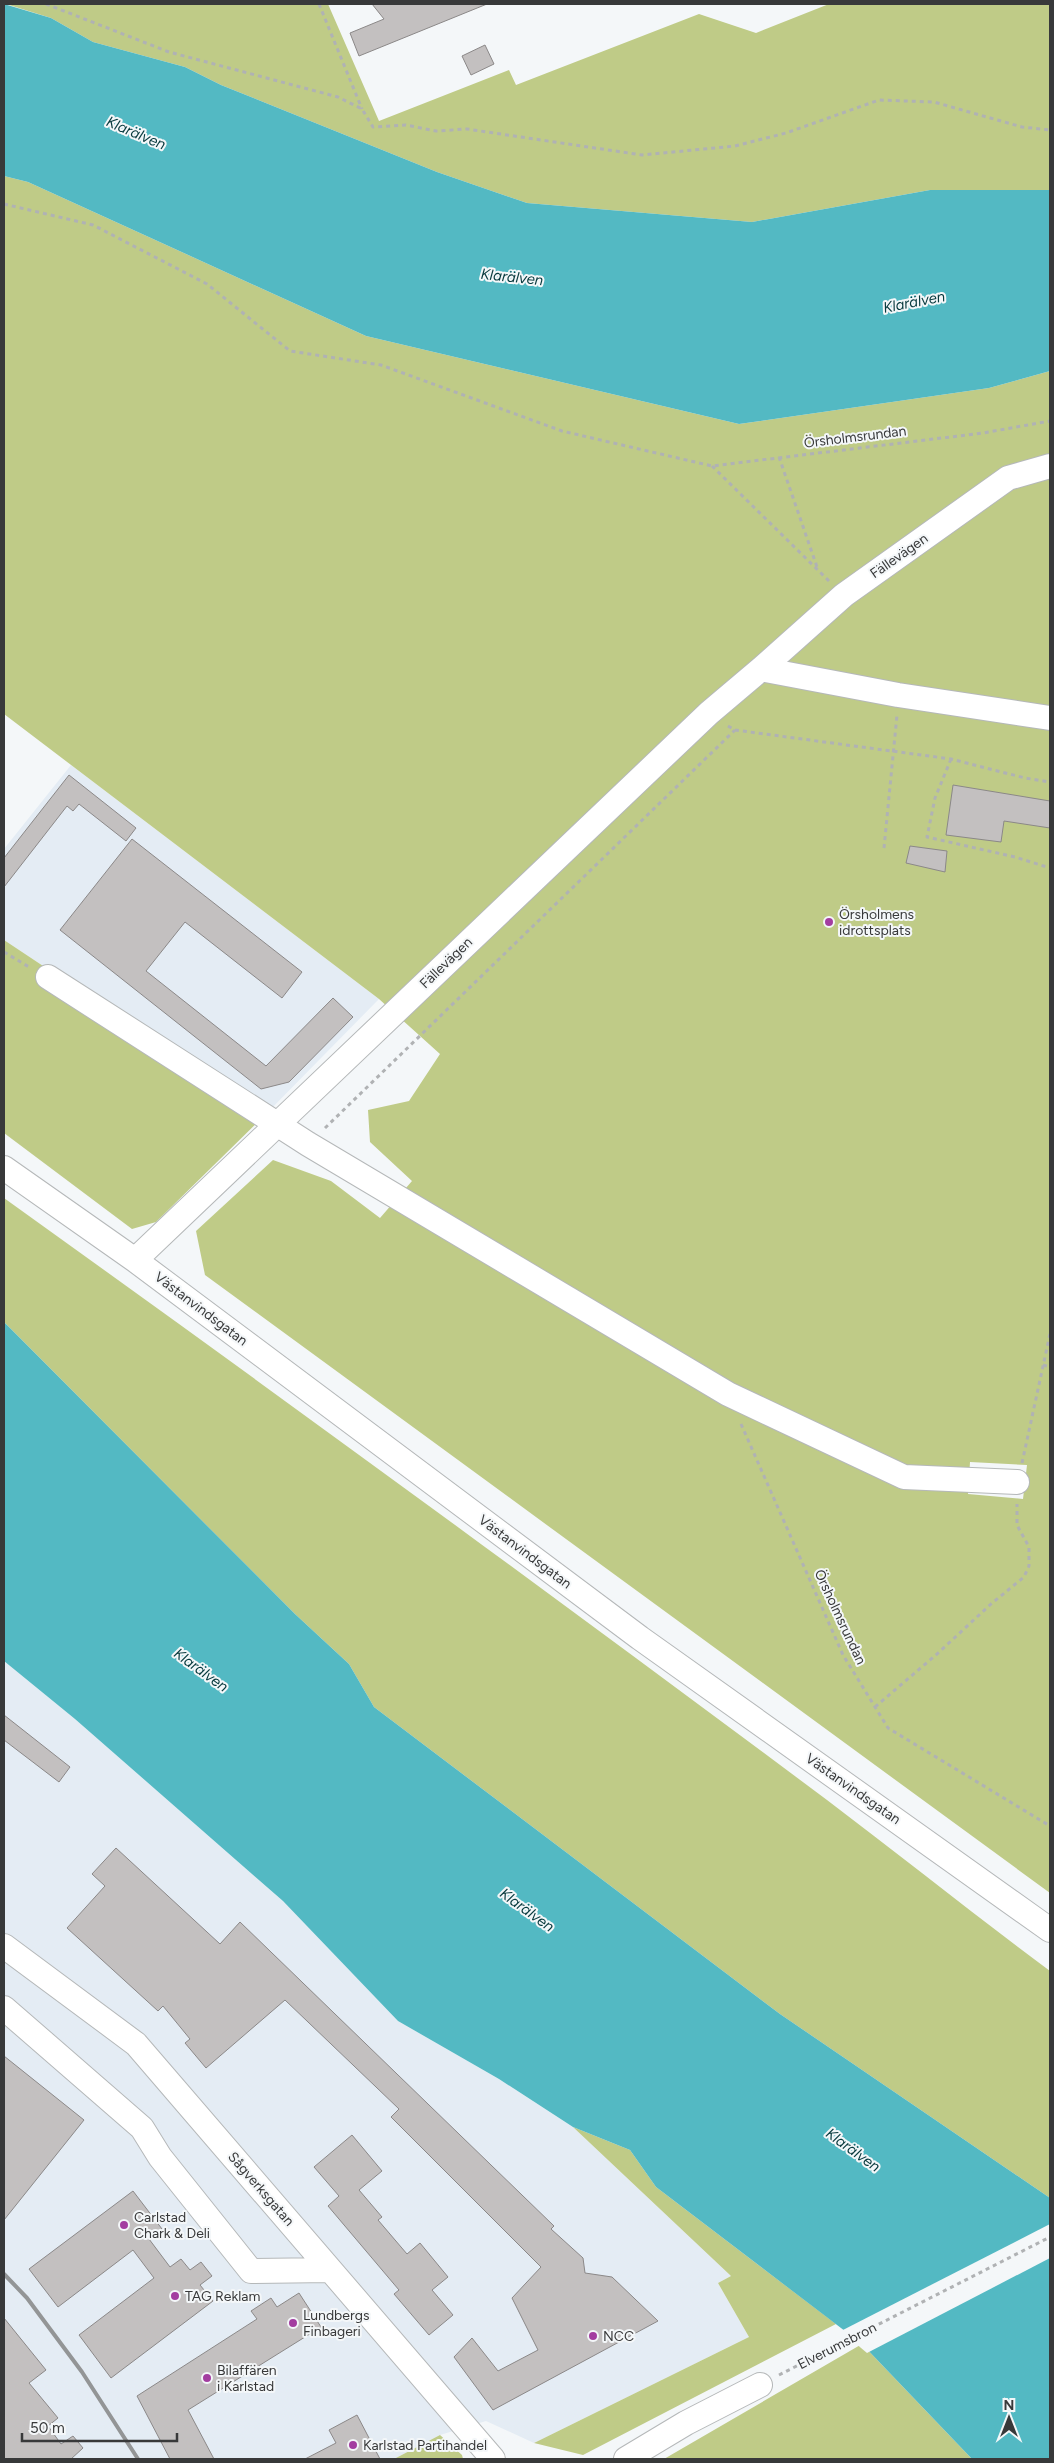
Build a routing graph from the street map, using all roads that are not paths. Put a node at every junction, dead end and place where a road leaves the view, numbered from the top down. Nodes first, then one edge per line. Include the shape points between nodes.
1 (1050, 466) edge
2 (761, 670) junction
3 (1050, 718) edge
4 (48, 977) road end
5 (277, 1124) junction
6 (4, 1168) edge
7 (134, 1260) junction
8 (1017, 1482) road end
9 (1050, 1930) edge
10 (4, 1946) edge
11 (4, 2008) edge
12 (330, 2270) junction
13 (760, 2385) road end
14 (493, 2459) edge
15 (626, 2459) edge

1 - 2 street, Fällevägen via 1008,478 844,595
2 - 3 street
2 - 5 street, Fällevägen via 709,713
4 - 5 street
5 - 7 street, Fällevägen
5 - 8 street via 728,1394 904,1477
6 - 7 street, Västanvindsgatan
7 - 9 street, Västanvindsgatan via 640,1638
10 - 12 street, Sågverksgatan via 136,2044
11 - 12 street via 142,2128 160,2157 251,2271
12 - 14 street, Sågverksgatan
13 - 15 street via 686,2423

